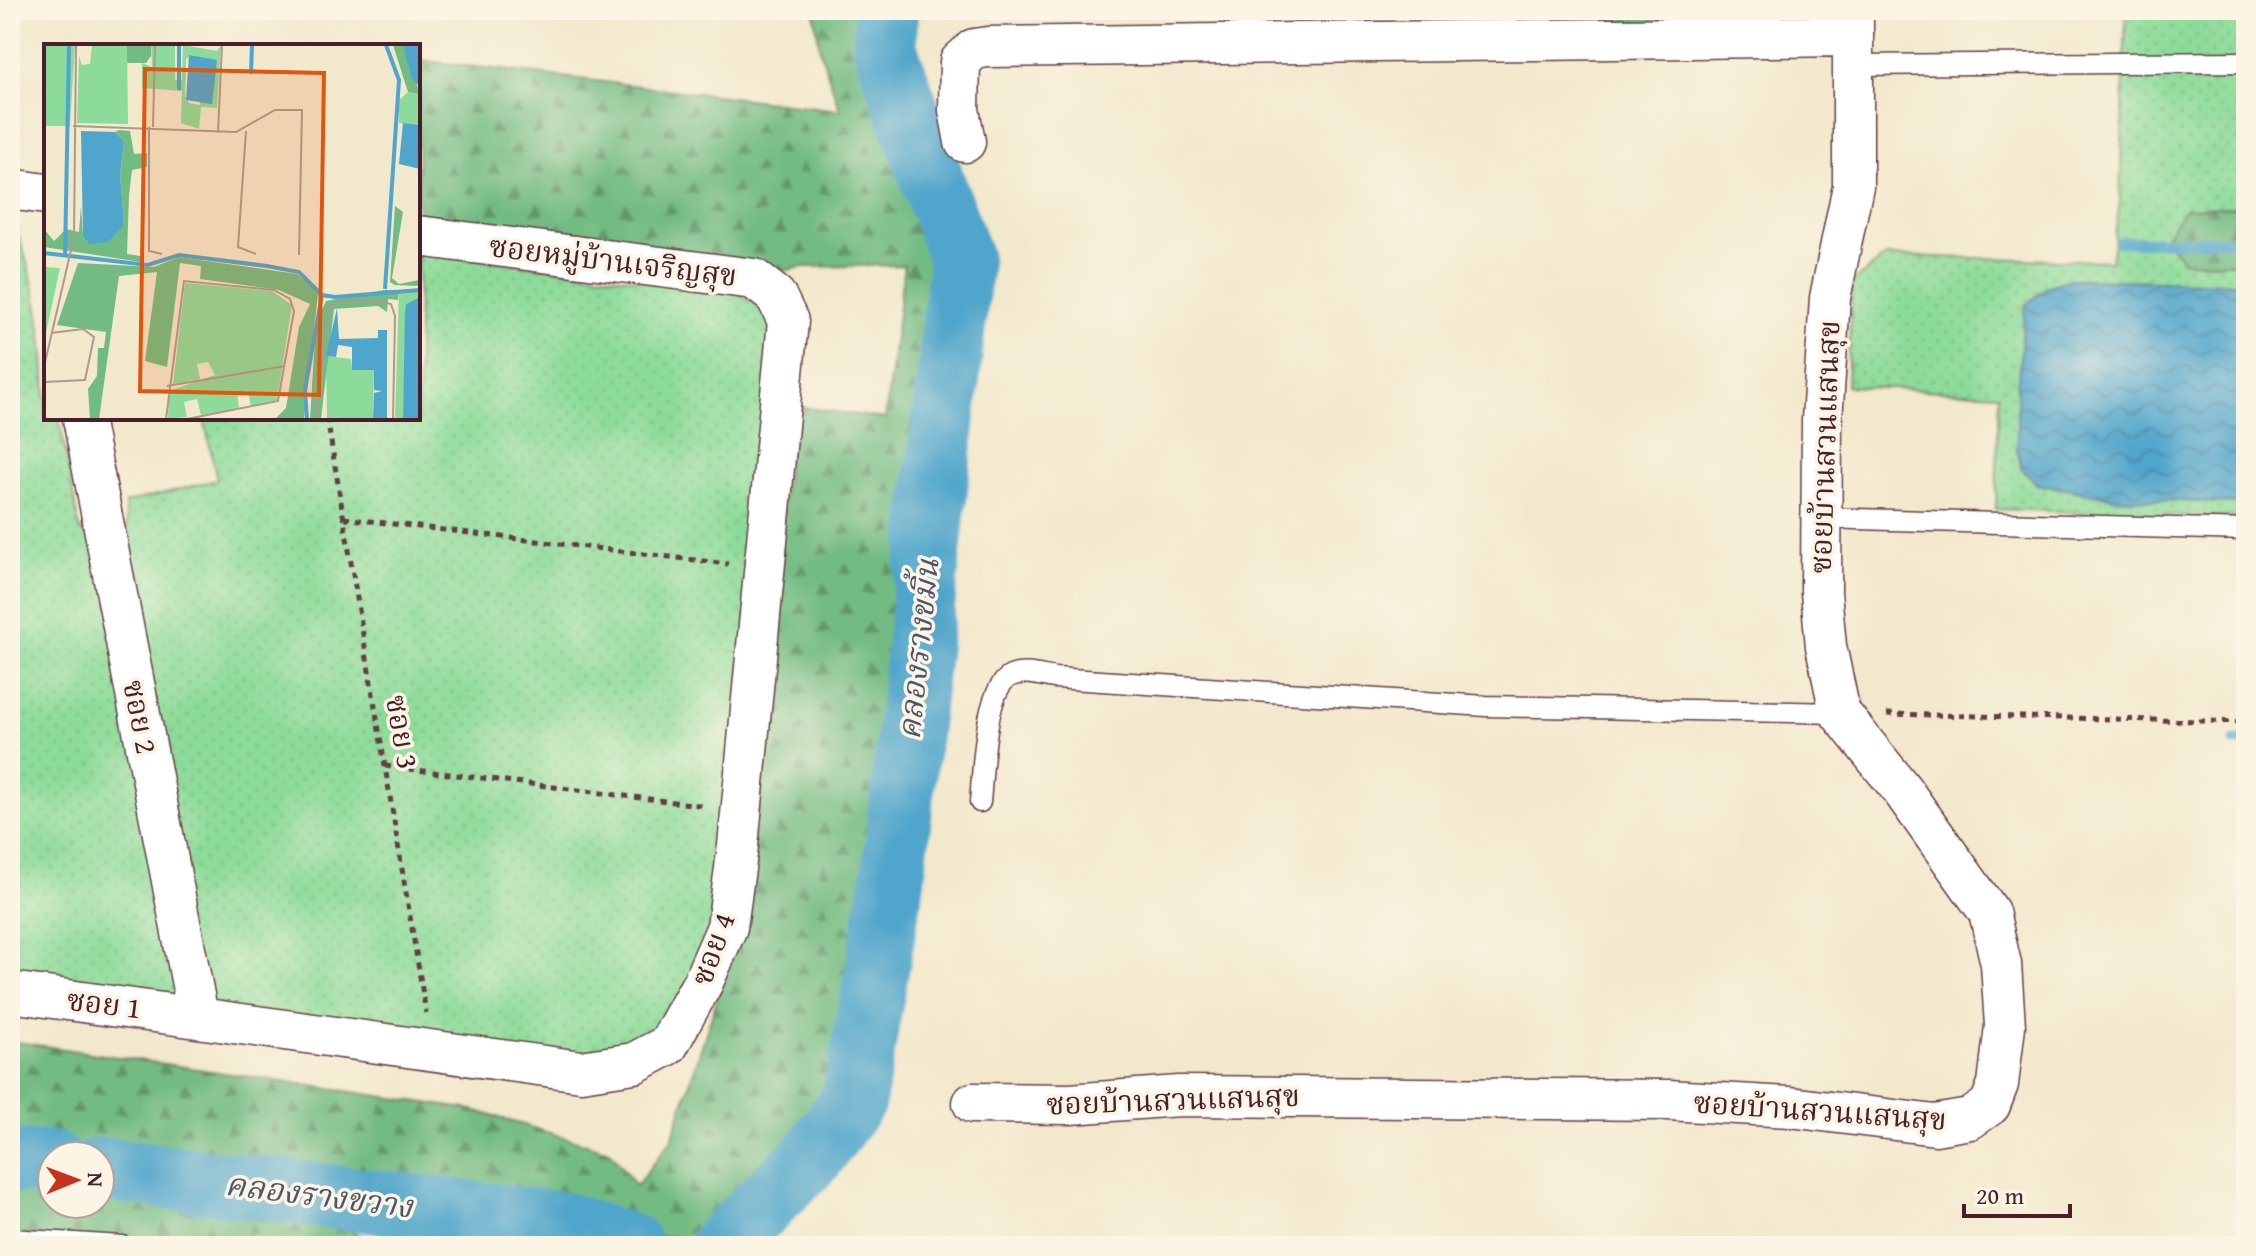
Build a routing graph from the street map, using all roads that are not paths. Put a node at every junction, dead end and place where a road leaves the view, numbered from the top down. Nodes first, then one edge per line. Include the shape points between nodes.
1 (1852, 37) edge
2 (2246, 62) edge
3 (965, 142) dead end
4 (420, 236) edge
5 (788, 321) joint
6 (83, 420) edge
7 (1821, 518) junction
8 (2246, 530) edge
9 (1840, 713) junction
10 (980, 802) dead end
11 (10, 992) edge
12 (198, 1016) junction
13 (973, 1103) dead end
14 (10, 1239) edge
15 (122, 1246) edge

1 - 2 lane
1 - 3 street via 988,47 974,49 960,62
1 - 7 street, ซอยบ้านสวนแสนสุข via 1853,186 1830,298
4 - 5 street, ซอยหมู่บ้านเจริญสุข via 754,279 776,296
5 - 12 street, ซอย 4 via 727,927 668,1045 634,1063 581,1071
6 - 12 street, ซอย 2
7 - 8 lane
7 - 9 street, ซอยบ้านสวนแสนสุข via 1826,646
9 - 10 lane via 1486,706 1025,673 1003,681 996,691
9 - 13 street, ซอยบ้านสวนแสนสุข via 1989,912 2001,964 2005,1026 1998,1084 1990,1105 1970,1119 1935,1125 1790,1107 1668,1100 1179,1096 1070,1104
11 - 12 street, ซอย 1
14 - 15 lane

